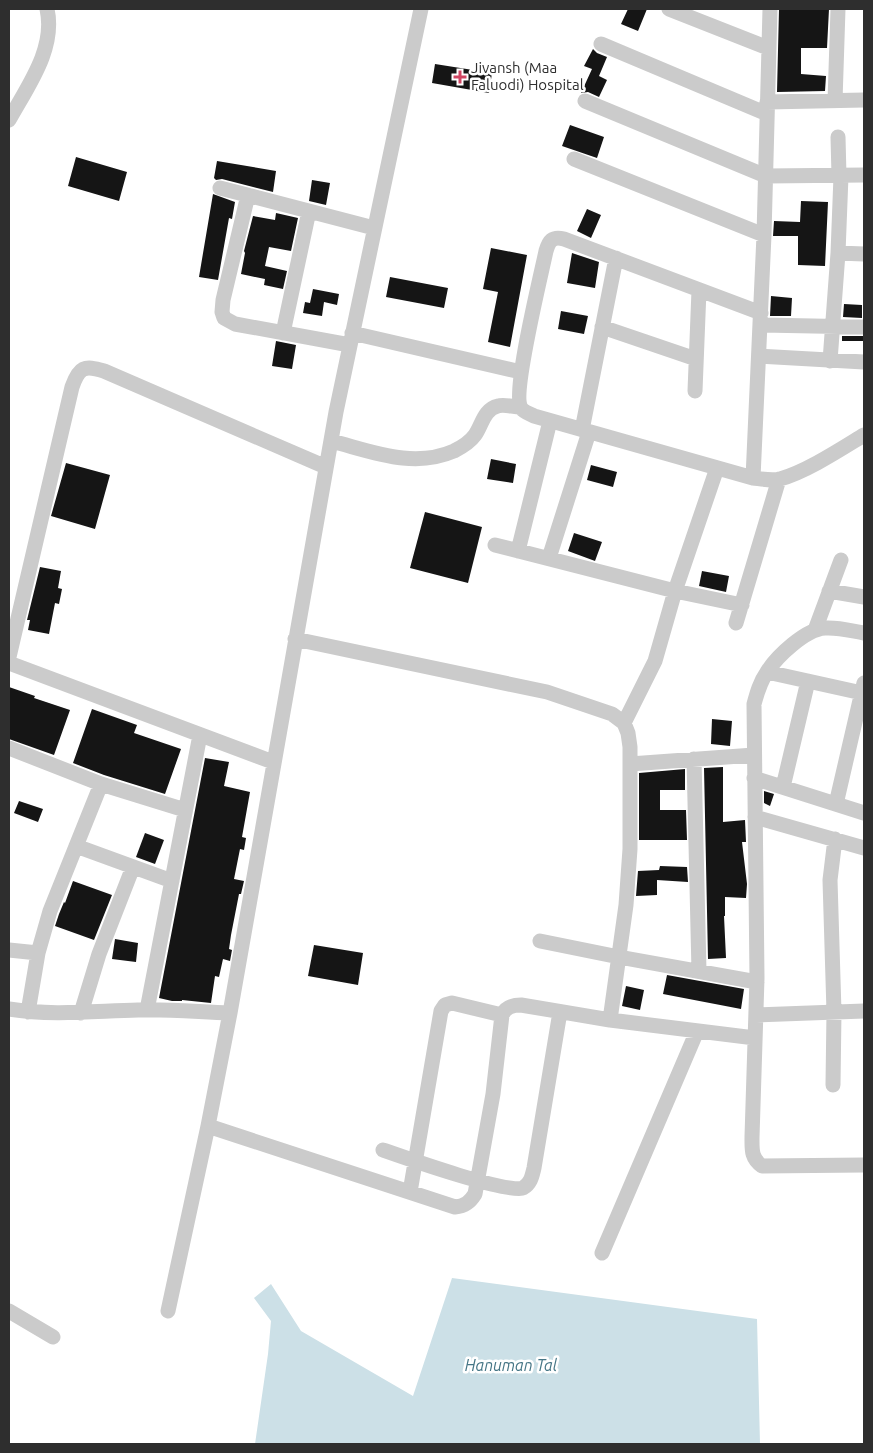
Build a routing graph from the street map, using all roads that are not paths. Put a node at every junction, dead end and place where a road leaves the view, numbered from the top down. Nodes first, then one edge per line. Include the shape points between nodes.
1 (47, 9) edge
2 (421, 9) edge
3 (669, 9) edge
4 (770, 9) edge
5 (838, 9) edge
6 (602, 44) dead end
7 (768, 48) junction
8 (864, 100) edge
9 (585, 101) dead end
10 (836, 101) junction
11 (767, 108) junction
12 (9, 120) edge
13 (838, 137) dead end
14 (574, 159) dead end
15 (864, 175) edge
16 (766, 176) junction
17 (840, 176) junction
18 (220, 188) dead end
19 (248, 194) junction
20 (308, 211) junction
21 (374, 228) junction
22 (764, 235) junction
23 (838, 253) junction
24 (864, 254) edge
25 (616, 258) junction
26 (700, 290) junction
27 (760, 319) junction
28 (832, 326) junction
29 (602, 327) junction
30 (864, 327) edge
31 (283, 333) junction
32 (351, 339) junction
33 (758, 356) junction
34 (696, 359) junction
35 (830, 361) junction
36 (864, 362) edge
37 (521, 372) junction
38 (695, 391) dead end
39 (520, 407) junction
40 (550, 421) junction
41 (585, 431) junction
42 (864, 435) edge
43 (330, 441) junction
44 (326, 467) junction
45 (717, 468) junction
46 (753, 478) junction
47 (779, 479) junction
48 (495, 545) dead end
49 (518, 551) junction
50 (549, 558) junction
51 (841, 560) dead end
52 (675, 591) junction
53 (829, 591) junction
54 (864, 597) edge
55 (742, 606) junction
56 (736, 623) dead end
57 (814, 630) junction
58 (864, 633) edge
59 (295, 639) junction
60 (9, 657) edge
61 (9, 664) edge
62 (766, 672) junction
63 (808, 681) junction
64 (863, 696) edge
65 (624, 723) junction
66 (200, 735) junction
67 (9, 748) edge
68 (754, 755) junction
69 (694, 759) junction
70 (273, 762) junction
71 (630, 764) junction
72 (754, 778) junction
73 (101, 784) junction
74 (783, 787) junction
75 (836, 804) junction
76 (185, 810) junction
77 (864, 813) edge
78 (755, 817) junction
79 (835, 839) junction
80 (76, 846) junction
81 (864, 848) edge
82 (133, 867) junction
83 (172, 881) junction
84 (540, 941) dead end
85 (9, 950) edge
86 (38, 953) junction
87 (618, 957) junction
88 (699, 971) junction
89 (757, 982) junction
90 (9, 1009) edge
91 (147, 1010) junction
92 (864, 1011) edge
93 (28, 1012) junction
94 (560, 1012) junction
95 (834, 1012) junction
96 (81, 1013) junction
97 (230, 1013) junction
98 (502, 1015) junction
99 (756, 1015) junction
100 (610, 1020) junction
101 (697, 1031) junction
102 (755, 1038) junction
103 (833, 1085) dead end
104 (208, 1126) junction
105 (383, 1150) dead end
106 (415, 1162) junction
107 (864, 1165) edge
108 (478, 1180) junction
109 (410, 1192) junction
110 (602, 1253) dead end
111 (9, 1311) edge
112 (168, 1311) dead end
113 (53, 1337) dead end

1 - 12 street via 47,37 42,60
2 - 21 street
3 - 7 street
4 - 7 street
5 - 10 street
6 - 11 street
7 - 11 street
8 - 10 street
9 - 16 street
10 - 11 street
11 - 16 street
13 - 17 street
14 - 22 street
15 - 17 street
16 - 17 street
16 - 22 street
17 - 23 street
18 - 19 street
19 - 20 street
19 - 31 street via 222,312 224,318 235,324
20 - 21 street
20 - 31 street
21 - 32 street
22 - 27 street
23 - 24 street
23 - 28 street
25 - 26 street
25 - 29 street
25 - 37 street via 558,237 548,242
26 - 27 street
26 - 34 street
27 - 28 street
27 - 33 street
28 - 30 street
28 - 35 street
29 - 34 street
29 - 41 street
31 - 32 street
32 - 37 street
32 - 43 street
33 - 35 street
33 - 46 street
34 - 38 street
35 - 36 street
37 - 39 street
39 - 40 street
39 - 43 street via 499,405 491,408 468,443 452,451 418,459 401,459
40 - 41 street
40 - 49 street
41 - 45 street
41 - 50 street
42 - 47 street
43 - 44 street
44 - 59 street
44 - 60 street via 104,371 88,367 82,370 72,387
45 - 46 street
45 - 52 street
46 - 47 street
47 - 55 street
48 - 49 street
49 - 50 street
50 - 52 street
51 - 53 street
52 - 55 street
52 - 65 street via 655,661
53 - 54 street
53 - 57 street
55 - 56 street
57 - 58 street via 825,628
57 - 62 street via 781,655
59 - 65 street via 547,692 612,714
59 - 70 street
61 - 66 street
62 - 63 street
62 - 68 street via 754,704
63 - 64 street
63 - 74 street
64 - 75 street
65 - 71 street via 628,733
66 - 70 street
66 - 76 street
67 - 73 street
68 - 69 street
68 - 72 street
69 - 71 street
69 - 88 street
70 - 97 street
71 - 87 street via 630,850
72 - 74 street
72 - 78 street
73 - 76 street
73 - 80 street
74 - 75 street
75 - 77 street
76 - 83 street
78 - 79 street
78 - 89 street
79 - 81 street
79 - 95 street via 830,880
80 - 82 street
80 - 86 street via 50,911
82 - 83 street
82 - 96 street via 99,954
83 - 91 street
84 - 87 street
85 - 86 street
86 - 93 street
87 - 88 street
87 - 100 street
88 - 89 street
89 - 99 street
90 - 93 street
91 - 96 street
91 - 97 street
92 - 95 street
93 - 96 street
94 - 98 street via 513,1005
94 - 100 street
94 - 108 street via 531,1181 515,1190
95 - 99 street
95 - 103 street
97 - 104 street
98 - 106 street via 452,1003 441,1011
98 - 108 street
99 - 102 street
100 - 101 street
101 - 102 street
101 - 110 street
102 - 107 street via 752,1154 755,1162 772,1168
104 - 109 street
104 - 112 street
105 - 106 street
106 - 108 street
106 - 109 street
108 - 109 street via 475,1194 462,1206 455,1207
111 - 113 street

